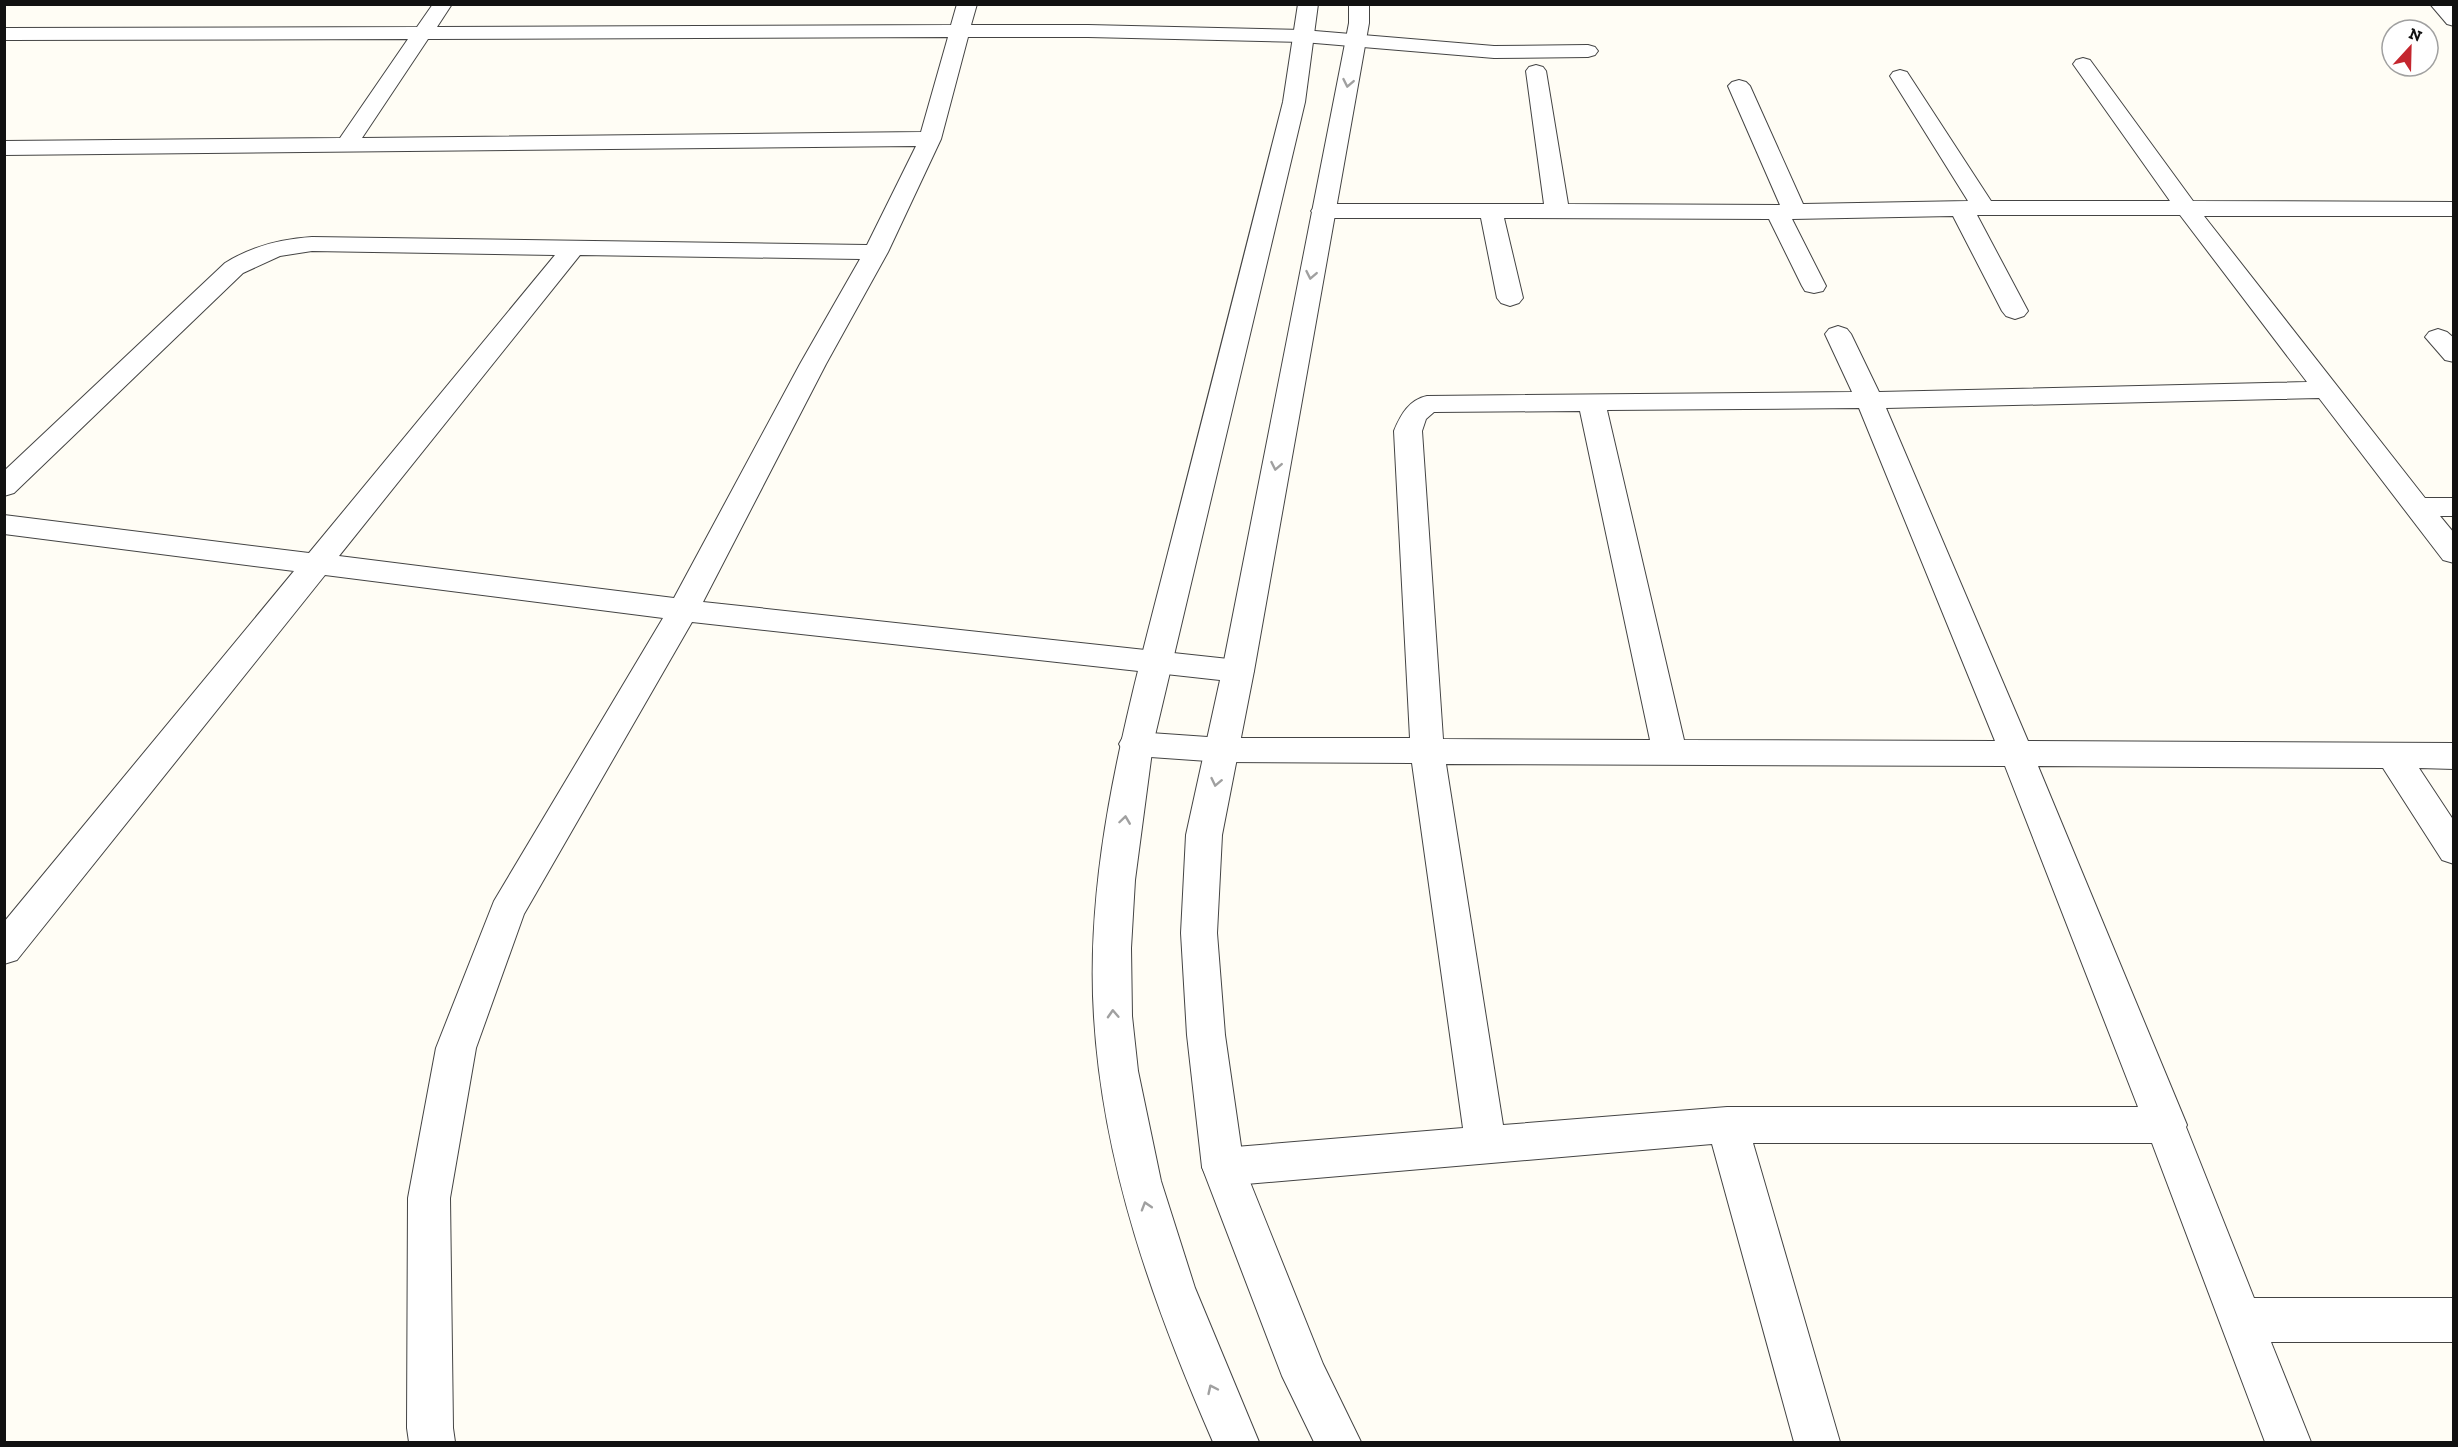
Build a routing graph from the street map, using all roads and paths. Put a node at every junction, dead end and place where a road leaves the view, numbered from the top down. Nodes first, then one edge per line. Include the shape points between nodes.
1 (443, 4) edge
2 (1359, 4) edge
3 (2439, 4) edge
4 (964, 17) edge
5 (1306, 20) edge
6 (2454, 20) edge
7 (422, 32) junction
8 (4, 34) edge
9 (1356, 39) junction
10 (1588, 51) dead end
11 (2083, 64) dead end
12 (1536, 71) dead end
13 (1900, 76) dead end
14 (1738, 86) dead end
15 (930, 139) junction
16 (348, 143) junction
17 (4, 148) edge
18 (1973, 208) junction
19 (2187, 209) junction
20 (2454, 209) edge
21 (1323, 211) junction
22 (1785, 211) junction
23 (1491, 212) junction
24 (1557, 212) junction
25 (573, 248) junction
26 (876, 252) junction
27 (1814, 286) dead end
28 (1510, 298) dead end
29 (2015, 311) dead end
30 (1838, 334) dead end
31 (2328, 390) junction
32 (1870, 400) junction
33 (1592, 402) junction
34 (4, 487) edge
35 (2417, 507) junction
36 (2454, 507) edge
37 (4, 524) edge
38 (2454, 553) edge
39 (317, 564) junction
40 (683, 610) junction
41 (1156, 662) junction
42 (1238, 671) junction
43 (1136, 744) junction
44 (1222, 750) junction
45 (1427, 751) junction
46 (1670, 753) junction
47 (2017, 755) junction
48 (2393, 756) junction
49 (2454, 756) edge
50 (2454, 850) edge
51 (4, 949) edge
52 (1727, 1125) junction
53 (2166, 1125) junction
54 (1486, 1145) junction
55 (1223, 1167) junction
56 (2241, 1320) junction
57 (2454, 1320) edge
58 (432, 1443) edge
59 (1236, 1443) edge
60 (1338, 1443) edge
61 (1817, 1443) edge
62 (2288, 1443) edge

1 - 7 street
2 - 9 street
3 - 6 street
4 - 5 street via 1088,31
4 - 7 street
4 - 15 street
5 - 9 street
5 - 41 street via 1294,102
7 - 8 street
7 - 16 street
9 - 10 street via 1494,52
9 -> 21 street
11 - 19 street
12 - 24 street
13 - 18 street
14 - 22 street
15 - 16 street
15 - 26 street
16 - 17 street
18 - 19 street
18 - 22 street
18 - 29 street
19 - 20 street
19 - 31 street
21 - 23 street
21 -> 42 street
22 - 24 street
22 - 27 street
23 - 24 street
23 - 28 street
25 - 26 street
25 - 34 street via 312,244 280,246 252,256 234,268
25 - 39 street
26 - 40 street
30 - 32 street
31 - 32 street
31 - 35 street
32 - 33 street
32 - 47 street
33 - 45 street via 1446,403 1427,405 1414,416 1408,431
33 - 46 street
35 - 36 street
35 - 38 street
37 - 39 street
39 - 40 street
39 - 51 street
40 - 41 street
40 - 58 street via 507,911 456,1048 429,1198
41 - 42 street
41 - 43 street
42 - 44 street
43 - 44 street
59 -> 43 street via 1206,1377 1145,1203 1124,1109 1113,1015 1113,937 1120,849
44 - 45 street
44 -> 55 street via 1204,835 1199,933 1206,1035
45 - 46 street
45 - 54 street
46 - 47 street
47 - 48 street
47 - 53 street
48 - 49 street
48 - 50 street
52 - 53 street
52 - 54 street
52 - 61 street
53 - 56 street
54 - 55 street
55 - 60 street via 1305,1376
56 - 57 street
56 - 62 street

